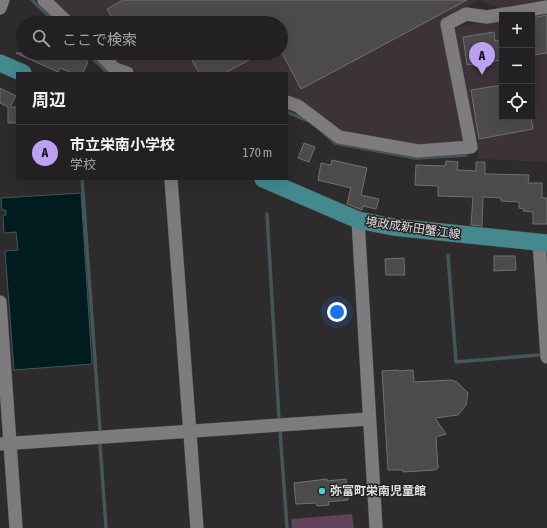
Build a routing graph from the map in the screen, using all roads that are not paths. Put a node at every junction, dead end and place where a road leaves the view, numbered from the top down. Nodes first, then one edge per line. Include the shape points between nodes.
1 (3, 0) edge
2 (44, 0) edge
3 (547, 7) edge
4 (0, 8) edge
5 (61, 16) edge
6 (106, 60) edge
7 (0, 63) edge
8 (21, 72) edge
9 (124, 72) edge
10 (288, 102) edge
11 (171, 180) edge
12 (265, 180) edge
13 (358, 220) junction
14 (543, 243) edge
15 (0, 302) edge
16 (547, 357) edge
17 (369, 420) junction
18 (190, 431) junction
19 (5, 444) edge
20 (16, 528) edge
21 (197, 528) edge
22 (376, 528) edge

1 - 4 street
2 - 5 street
3 - 10 street via 487,17 466,14 447,24 471,147 418,151 339,137 298,106
6 - 9 street via 115,69
7 - 8 main road
11 - 18 street
12 - 13 main road, 境政成新田蟹江線
13 - 14 main road, 境政成新田蟹江線 via 394,227
13 - 17 street
14 - 16 street
15 - 19 street
17 - 18 street
17 - 22 street
18 - 19 street
18 - 21 street
19 - 20 street

